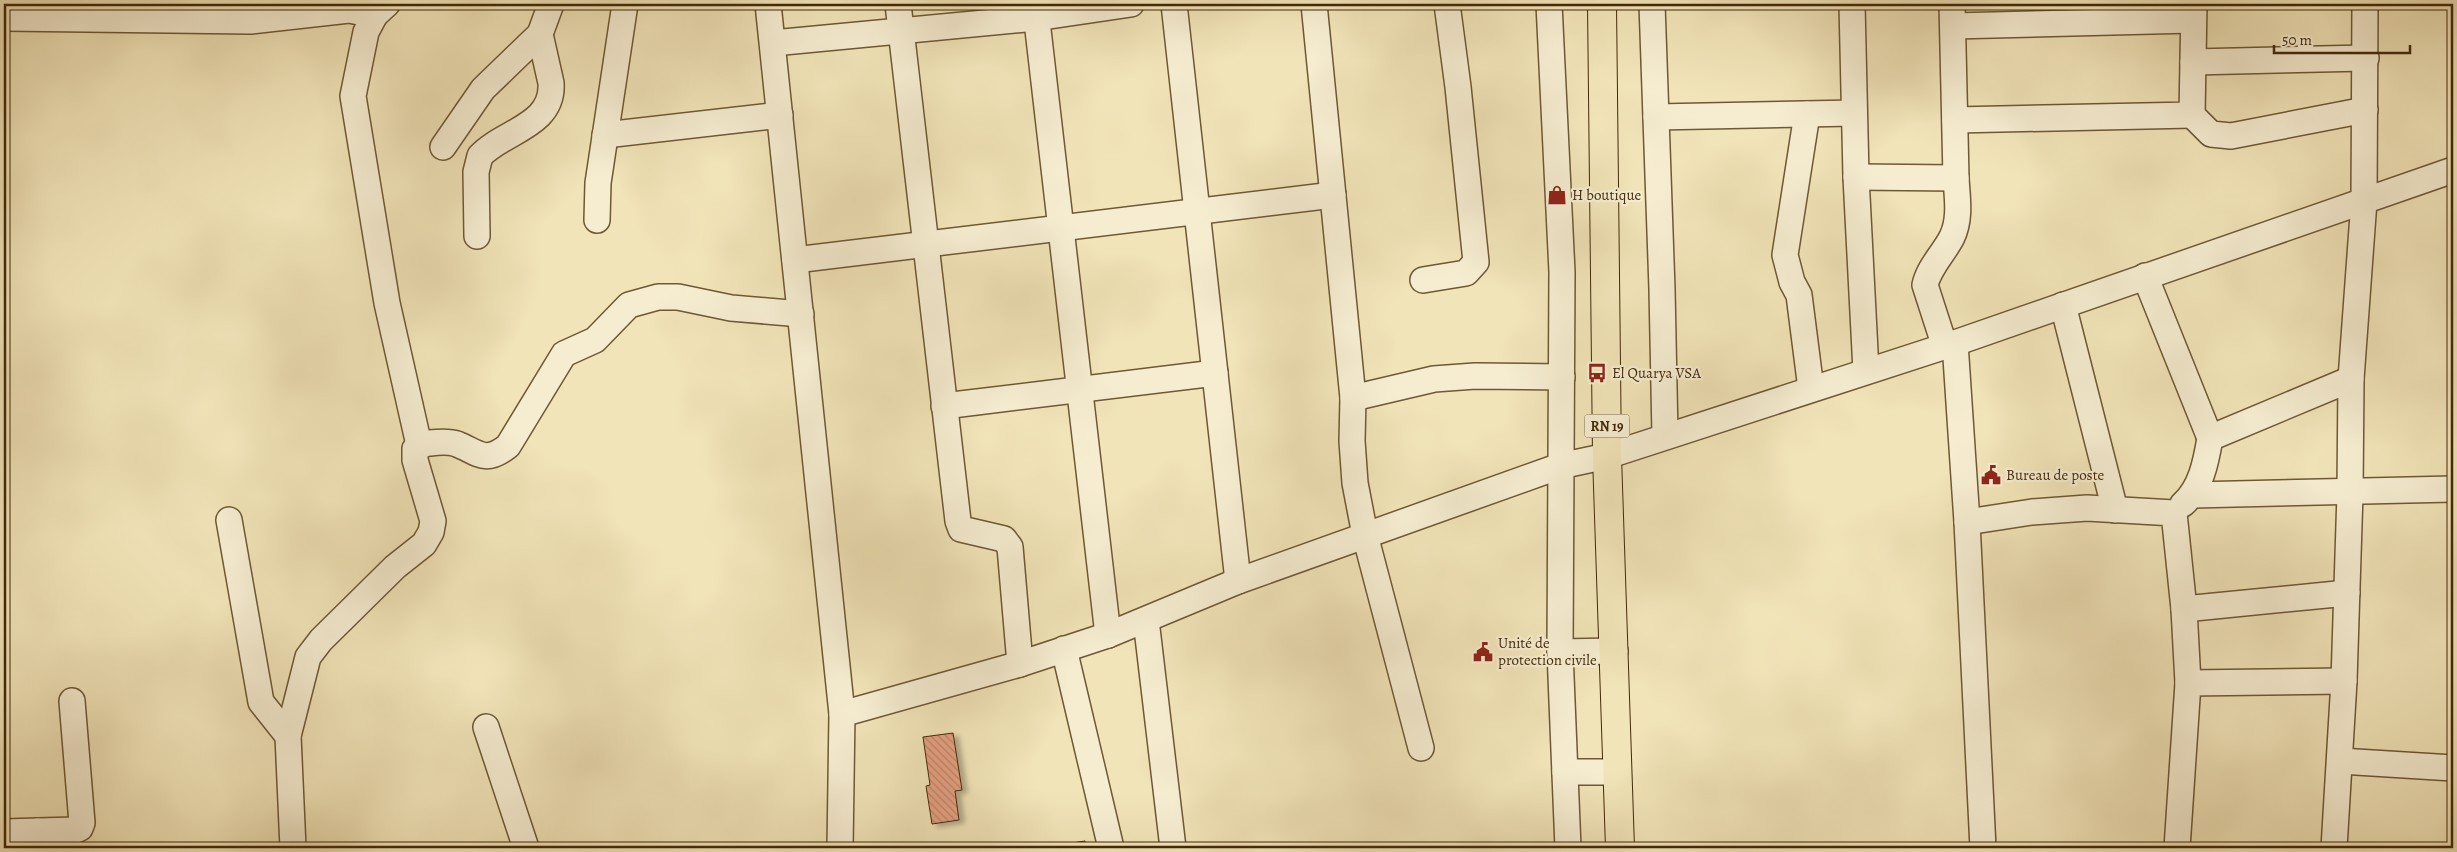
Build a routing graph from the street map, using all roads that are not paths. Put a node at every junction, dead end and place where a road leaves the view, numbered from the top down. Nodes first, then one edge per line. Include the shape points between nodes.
1 (551, 4) edge
2 (625, 4) edge
3 (768, 4) edge
4 (898, 4) edge
5 (1131, 4) edge
6 (1174, 4) edge
7 (1314, 4) edge
8 (1447, 4) edge
9 (1549, 4) edge
10 (1602, 4) edge
11 (1652, 4) edge
12 (1852, 4) edge
13 (2365, 4) edge
14 (381, 9) edge
15 (1036, 11) edge
16 (2194, 12) edge
17 (1953, 15) edge
18 (4, 18) edge
19 (901, 31) junction
20 (540, 34) junction
21 (773, 43) junction
22 (2366, 58) junction
23 (2192, 62) junction
24 (2365, 110) junction
25 (1854, 113) junction
26 (1807, 114) junction
27 (780, 115) junction
28 (2192, 115) junction
29 (1656, 117) junction
30 (1955, 120) junction
31 (605, 135) junction
32 (443, 147) dead end
33 (2453, 170) edge
34 (1856, 177) junction
35 (1956, 178) junction
36 (1333, 195) junction
37 (2364, 202) junction
38 (1197, 212) junction
39 (597, 220) dead end
40 (1061, 228) junction
41 (477, 236) dead end
42 (925, 243) junction
43 (795, 260) junction
44 (2146, 276) junction
45 (1423, 280) dead end
46 (2063, 305) junction
47 (801, 314) junction
48 (1950, 345) junction
49 (1866, 371) junction
50 (1215, 373) junction
51 (1562, 377) junction
52 (2351, 379) junction
53 (1079, 388) junction
54 (1811, 389) junction
55 (1353, 398) junction
56 (944, 406) junction
57 (1665, 436) junction
58 (2210, 438) junction
59 (419, 445) junction
60 (1607, 456) junction
61 (1560, 466) junction
62 (2453, 489) edge
63 (2350, 493) junction
64 (2193, 495) junction
65 (2115, 510) junction
66 (2174, 513) junction
67 (229, 520) dead end
68 (1967, 522) junction
69 (1365, 535) junction
70 (1238, 581) junction
71 (2347, 593) junction
72 (2184, 609) junction
73 (1146, 620) junction
74 (1108, 635) junction
75 (1064, 649) junction
76 (1615, 651) junction
77 (1560, 652) junction
78 (1020, 664) junction
79 (2344, 681) junction
80 (2188, 683) junction
81 (72, 701) dead end
82 (842, 714) junction
83 (486, 727) dead end
84 (288, 736) junction
85 (1421, 748) dead end
86 (2340, 761) junction
87 (2453, 768) edge
88 (1565, 772) junction
89 (1618, 772) junction
90 (4, 832) edge
91 (38, 840) edge
92 (293, 848) edge
93 (526, 848) edge
94 (840, 848) edge
95 (1111, 848) edge
96 (1173, 848) edge
97 (1568, 848) edge
98 (1620, 848) edge
99 (1983, 848) edge
100 (2177, 848) edge
101 (2334, 848) edge

1 - 20 street
2 - 31 street
3 - 21 street
4 - 19 street
5 - 15 street
6 - 38 street
7 - 36 street
8 - 45 street via 1476,262 1466,273
9 - 51 street via 1562,272
10 - 60 highway, RN 19
11 - 29 street
12 - 25 street
13 - 22 street
14 - 18 street via 250,22
14 - 59 street via 366,32 353,96 387,303
15 - 19 street
15 - 40 street
16 - 17 street
16 - 23 street
17 - 30 street
19 - 21 street
19 - 42 street
20 - 32 street via 483,89
20 - 41 street via 551,83 548,102 538,117 480,156 476,172
21 - 27 street
22 - 23 street
22 - 24 street
23 - 28 street
24 - 28 street via 2231,136 2211,134
24 - 37 street
25 - 26 street
25 - 34 street
26 - 29 street
26 - 54 street via 1785,255 1799,295
27 - 31 street
27 - 43 street
28 - 30 street
29 - 57 street
30 - 35 street
31 - 39 street
33 - 37 street
34 - 35 street
34 - 49 street
35 - 48 street via 1956,226 1925,285
36 - 38 street
36 - 55 street
37 - 44 street
37 - 52 street
38 - 40 street
38 - 50 street
40 - 42 street
40 - 53 street
42 - 43 street
42 - 56 street
43 - 47 street
44 - 46 street
44 - 58 street
46 - 48 street
46 - 65 street
47 - 59 street via 731,308 678,297 629,305 595,340 564,354 502,451 486,456 449,442
47 - 82 street
48 - 49 street
48 - 68 street
49 - 54 street
50 - 53 street
50 - 70 street
51 - 55 street via 1434,379
51 - 61 street
52 - 58 street
52 - 63 street
53 - 56 street
53 - 74 street
54 - 57 street
55 - 69 street via 1355,483
56 - 78 street via 958,525 1004,539 1010,547
57 - 60 street
58 - 64 street
59 - 84 street via 414,454 433,521 431,532 424,544 314,647 300,682
60 - 61 street
60 - 76 highway, RN 19
61 - 69 street
61 - 77 street
62 - 63 street
63 - 64 street
63 - 71 street
64 - 66 street
65 - 66 street
65 - 68 street via 2039,511
66 - 72 street
67 - 84 street via 261,702
68 - 99 street
69 - 70 street
69 - 85 street
70 - 73 street
71 - 72 street
71 - 79 street
72 - 80 street
73 - 74 street
73 - 96 street
74 - 75 street
75 - 78 street
75 - 95 street
76 - 77 street
76 - 89 highway, RN 19
77 - 88 street
78 - 82 street
79 - 80 street
79 - 86 street
80 - 100 street
81 - 91 street via 82,823 76,830
82 - 94 street
83 - 93 street
84 - 92 street
86 - 87 street
86 - 101 street
88 - 89 street
88 - 97 street
89 - 98 highway, RN 19
90 - 91 street

